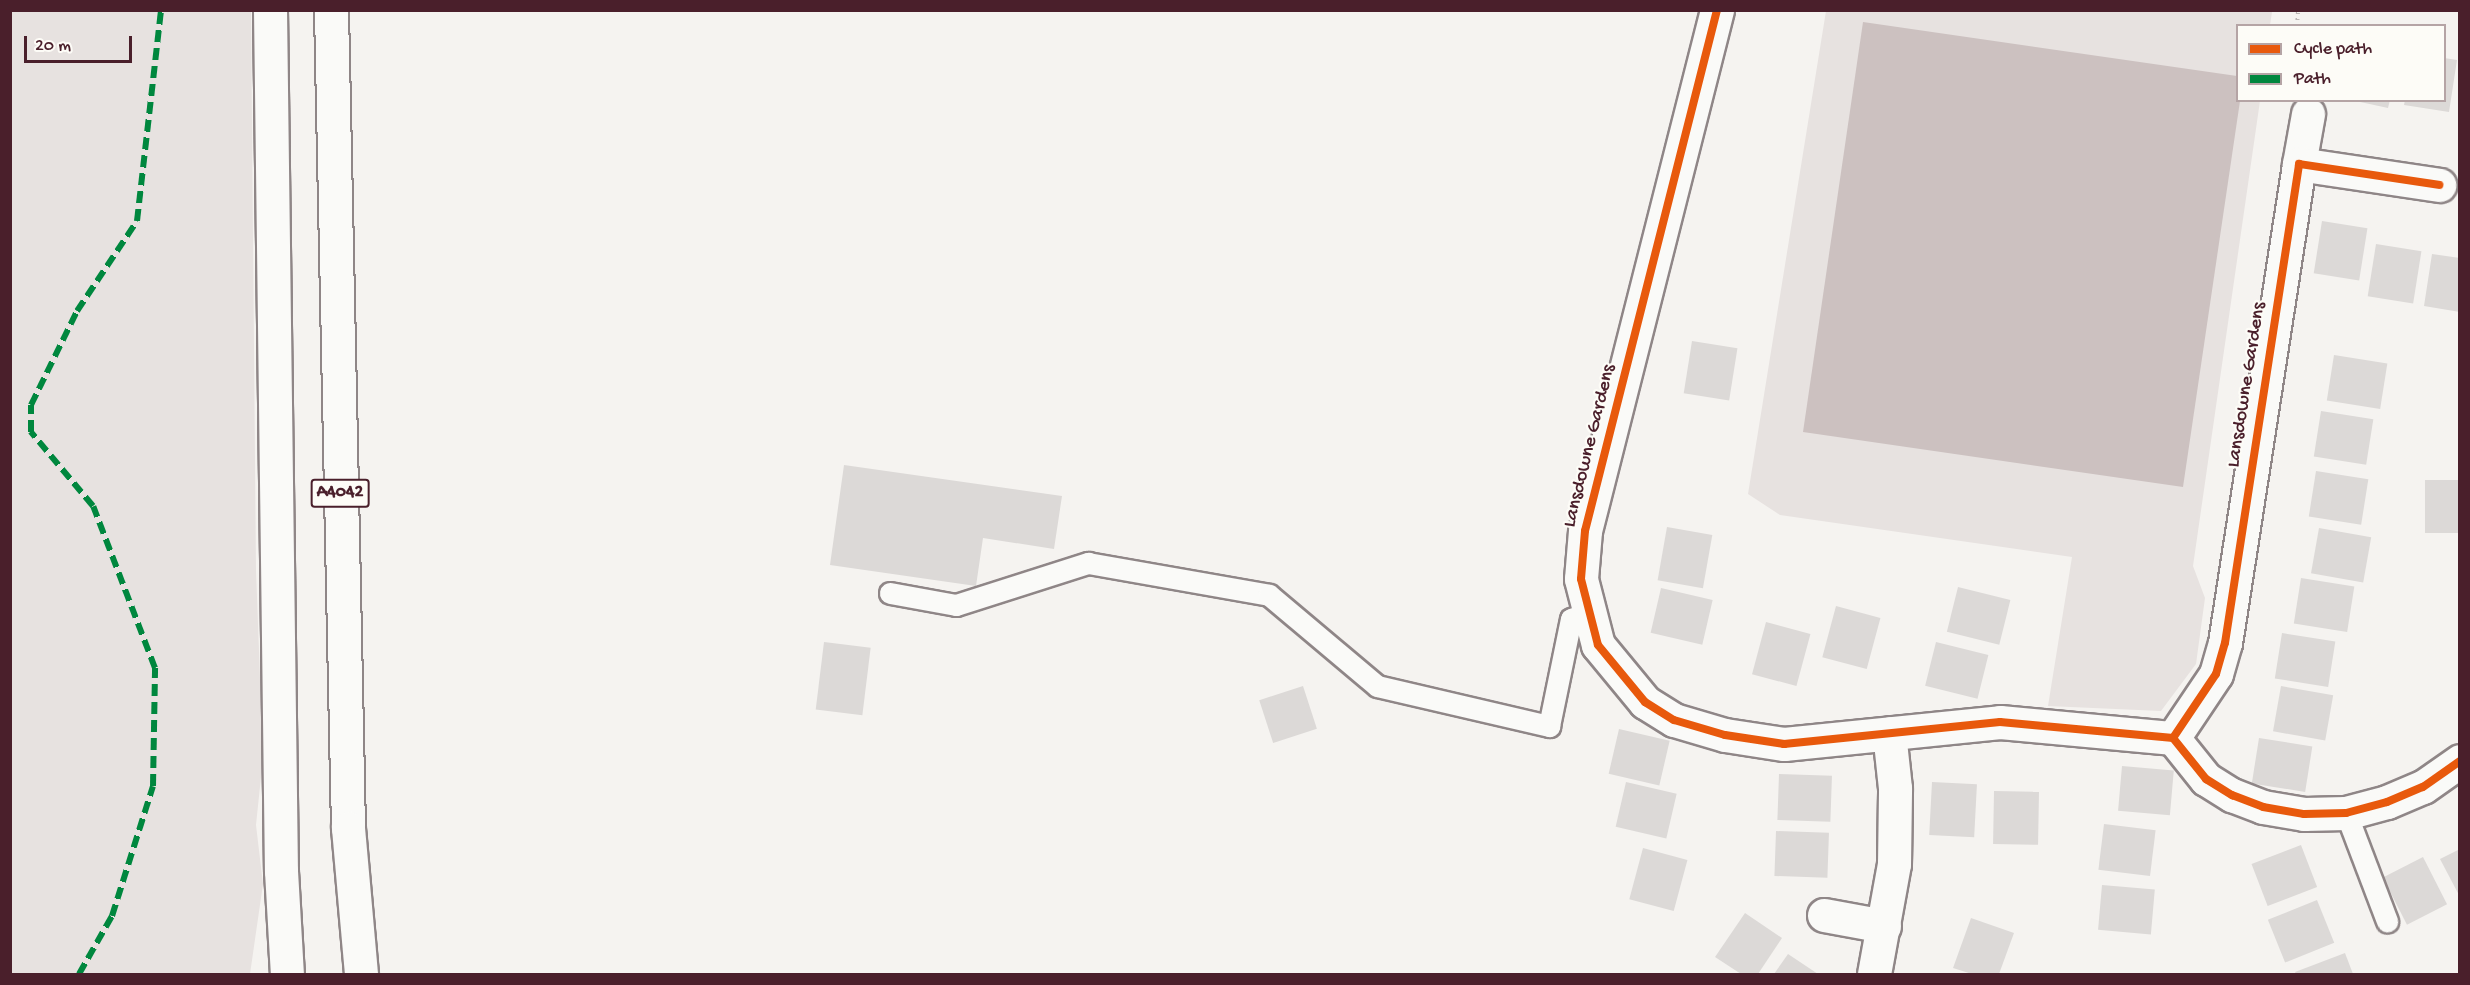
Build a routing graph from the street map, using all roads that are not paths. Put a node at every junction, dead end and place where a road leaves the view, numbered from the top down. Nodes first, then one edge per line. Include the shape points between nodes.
1 (270, 10) edge
2 (331, 10) edge
3 (1716, 10) edge
4 (2308, 114) dead end
5 (2299, 164) junction
6 (2439, 185) dead end
7 (890, 593) dead end
8 (1588, 613) junction
9 (1889, 733) junction
10 (2173, 738) junction
11 (2460, 761) edge
12 (2346, 813) junction
13 (281, 872) junction
14 (1824, 915) dead end
15 (2386, 921) dead end
16 (1884, 926) junction
17 (363, 967) edge
18 (269, 975) edge
19 (287, 975) edge
20 (1874, 975) edge

1 - 13 street
2 - 17 street, A4042 via 348,828
3 - 8 street, Lansdowne Gardens via 1585,531 1581,579
4 - 5 street, Lansdowne Gardens
5 - 6 street
5 - 10 street, Lansdowne Gardens via 2225,643 2216,674
7 - 8 lane via 956,605 1088,563 1269,595 1377,686 1549,726 1571,618
8 - 9 street, Lansdowne Gardens via 1598,645 1625,681 1645,702 1674,720 1725,735 1784,744
9 - 10 street, Lansdowne Gardens via 2000,722
9 - 16 street via 1895,788 1894,864
10 - 12 street via 2206,779 2232,795 2263,807 2304,814
11 - 12 street via 2423,787
12 - 15 lane
13 - 18 street
13 - 19 street
14 - 16 street
16 - 20 street

